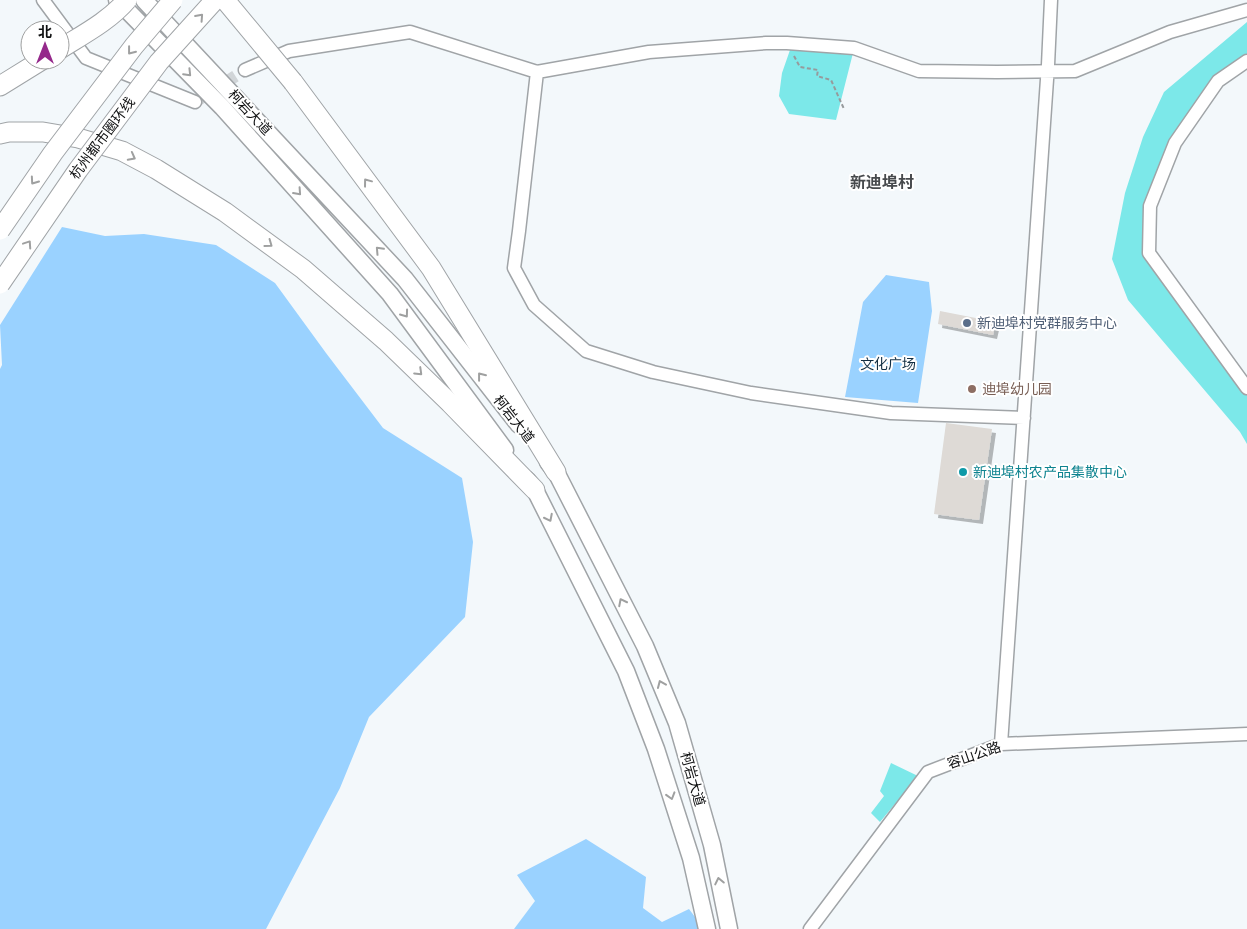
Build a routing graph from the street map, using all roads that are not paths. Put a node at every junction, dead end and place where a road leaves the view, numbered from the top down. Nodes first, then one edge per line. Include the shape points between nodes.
1 (42, 0) edge
2 (117, 0) edge
3 (127, 0) edge
4 (144, 0) edge
5 (173, 0) edge
6 (215, 0) edge
7 (225, 0) edge
8 (1050, 0) edge
9 (1247, 10) edge
10 (70, 43) edge
11 (1247, 61) edge
12 (26, 70) edge
13 (245, 70) tunnel mouth
14 (1048, 71) junction
15 (537, 72) junction
16 (0, 86) edge
17 (195, 102) dead end
18 (0, 134) edge
19 (0, 230) edge
20 (0, 284) edge
21 (1247, 388) edge
22 (1024, 418) junction
23 (556, 472) junction
24 (535, 490) junction
25 (1247, 734) edge
26 (1001, 744) junction
27 (707, 929) edge
28 (729, 929) edge
29 (810, 929) edge

1 - 17 street via 86,58
2 -> 24 main road, 柯岩大道 via 222,107 390,294
3 - 10 highway, bridge via 102,23
23 -> 4 main road, 柯岩大道 via 405,279
5 -> 19 highway, bridge via 53,153
20 -> 6 highway, 杭州都市圈环线, bridge via 78,170 153,70
23 -> 7 highway, bridge via 431,268 292,82
8 - 14 street
9 - 14 street via 1170,32 1075,71
11 - 21 street via 1218,81 1175,143 1150,206 1149,254
12 - 16 highway
13 - 15 street via 290,51 410,32
14 - 15 street via 919,71 854,48 766,43 649,52
14 - 22 street
15 - 22 street via 514,268 534,305 586,351 653,372 751,393 891,413
18 -> 24 highway via 43,132 78,138 122,152 225,212 303,269 386,341
22 - 26 street
28 -> 23 main road, 柯岩大道 via 712,845 677,723 644,646
24 -> 27 main road, 柯岩大道 via 626,671 656,749 691,858
25 - 26 street, 容山公路
26 - 29 street, 容山公路 via 928,772

